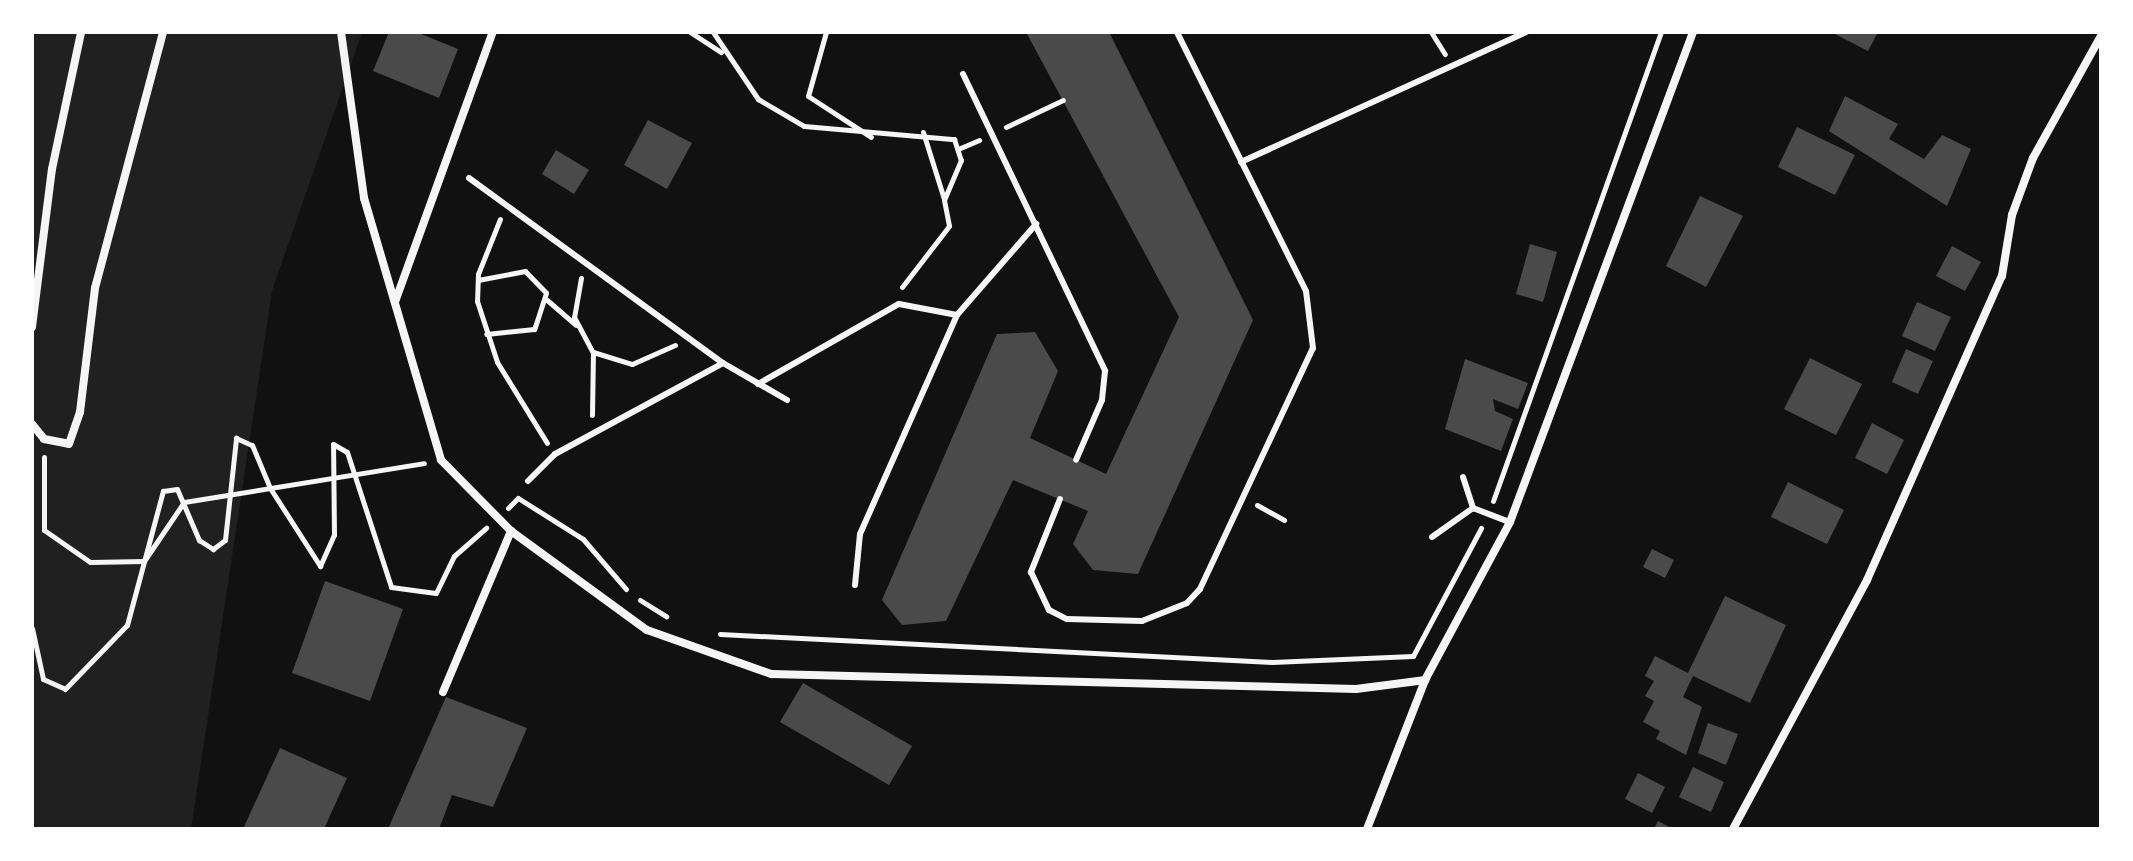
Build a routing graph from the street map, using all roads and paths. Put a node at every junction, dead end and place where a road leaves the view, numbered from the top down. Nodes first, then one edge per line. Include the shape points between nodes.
1 (81, 32) edge
2 (163, 32) edge
3 (341, 32) edge
4 (493, 32) edge
5 (690, 32) edge
6 (713, 32) edge
7 (826, 32) edge
8 (1177, 32) edge
9 (1526, 32) edge
10 (1661, 32) edge
11 (1693, 32) edge
12 (2101, 36) edge
13 (722, 52) junction
14 (963, 74) dead end
15 (1063, 100) dead end
16 (922, 132) junction
17 (992, 134) junction
18 (872, 137) junction
19 (958, 149) junction
20 (1241, 162) junction
21 (469, 178) dead end
22 (944, 200) junction
23 (507, 206) junction
24 (1036, 224) junction
25 (587, 265) junction
26 (478, 280) junction
27 (547, 300) junction
28 (395, 303) junction
29 (899, 304) junction
30 (957, 315) junction
31 (577, 325) junction
32 (32, 327) edge
33 (486, 334) junction
34 (684, 336) junction
35 (593, 352) junction
36 (723, 363) junction
37 (758, 384) junction
38 (787, 400) dead end
39 (32, 424) edge
40 (592, 433) junction
41 (44, 439) junction
42 (555, 454) junction
43 (32, 456) edge
44 (441, 460) junction
45 (1076, 460) dead end
46 (356, 473) junction
47 (331, 476) junction
48 (1463, 477) dead end
49 (528, 481) dead end
50 (270, 488) junction
51 (227, 493) junction
52 (1244, 498) junction
53 (1060, 499) dead end
54 (184, 502) junction
55 (1473, 508) junction
56 (1489, 514) junction
57 (498, 518) junction
58 (1284, 520) dead end
59 (1510, 522) junction
60 (511, 531) junction
61 (1432, 537) dead end
62 (144, 561) junction
63 (855, 585) dead end
64 (673, 620) dead end
65 (32, 628) edge
66 (714, 632) dead end
67 (1425, 680) junction
68 (443, 692) dead end
69 (1367, 829) edge
70 (1733, 829) edge

1 - 32 street via 52,169
2 - 41 street via 95,288 80,412 69,444
3 - 28 street via 364,198
4 - 28 street
5 - 13 path
6 - 13 path
7 - 18 path via 808,96
8 - 20 lane
9 - 20 lane
10 - 56 path
11 - 59 street
12 - 70 street via 2033,158 2012,215 2002,276 1867,580
13 - 18 path via 777,113 804,126
14 - 17 lane
15 - 17 path
16 - 18 path
16 - 19 path via 954,139
16 - 22 path
17 - 19 path
17 - 24 lane
19 - 22 path via 961,160
20 - 52 lane via 1313,318 1307,362
21 - 23 lane
22 - 29 path via 949,226 902,288
23 - 25 lane
23 - 26 path
24 - 30 lane
24 - 45 lane via 1105,371 1102,400
25 - 31 path via 575,293
25 - 34 lane
26 - 27 path via 525,271 538,277
26 - 33 path
27 - 31 path
27 - 33 path via 534,329
28 - 44 street
29 - 30 lane
29 - 37 lane
30 - 63 lane via 860,534
31 - 35 path
33 - 42 path via 519,404
34 - 35 path via 642,363 609,362
34 - 36 lane
35 - 40 path
36 - 37 lane
36 - 40 lane
37 - 38 lane
39 - 41 street
40 - 42 lane
41 - 43 path
41 - 62 path via 44,530 90,562
42 - 49 lane
44 - 46 path
44 - 57 street
46 - 47 path
46 - 47 path via 347,452 333,444
46 - 57 path via 391,587 416,595 436,593 454,556
47 - 50 path
47 - 50 path via 334,535 320,566
48 - 55 lane
50 - 51 path
50 - 51 path via 252,445 236,438
51 - 54 path
51 - 54 path via 225,540 213,549 199,540
52 - 53 lane via 1200,589 1166,615 1142,621 1067,619 1035,592 1033,562
52 - 58 path
54 - 62 path
54 - 62 path via 177,489 163,491
55 - 56 lane
55 - 61 lane
56 - 59 lane
56 - 66 path via 1413,656 1272,662
57 - 60 street
57 - 64 path via 518,498 583,539 630,594
59 - 67 street
60 - 67 street via 647,630 771,674 1356,689
60 - 68 street
62 - 65 path via 127,625 65,689 43,679
67 - 69 street

